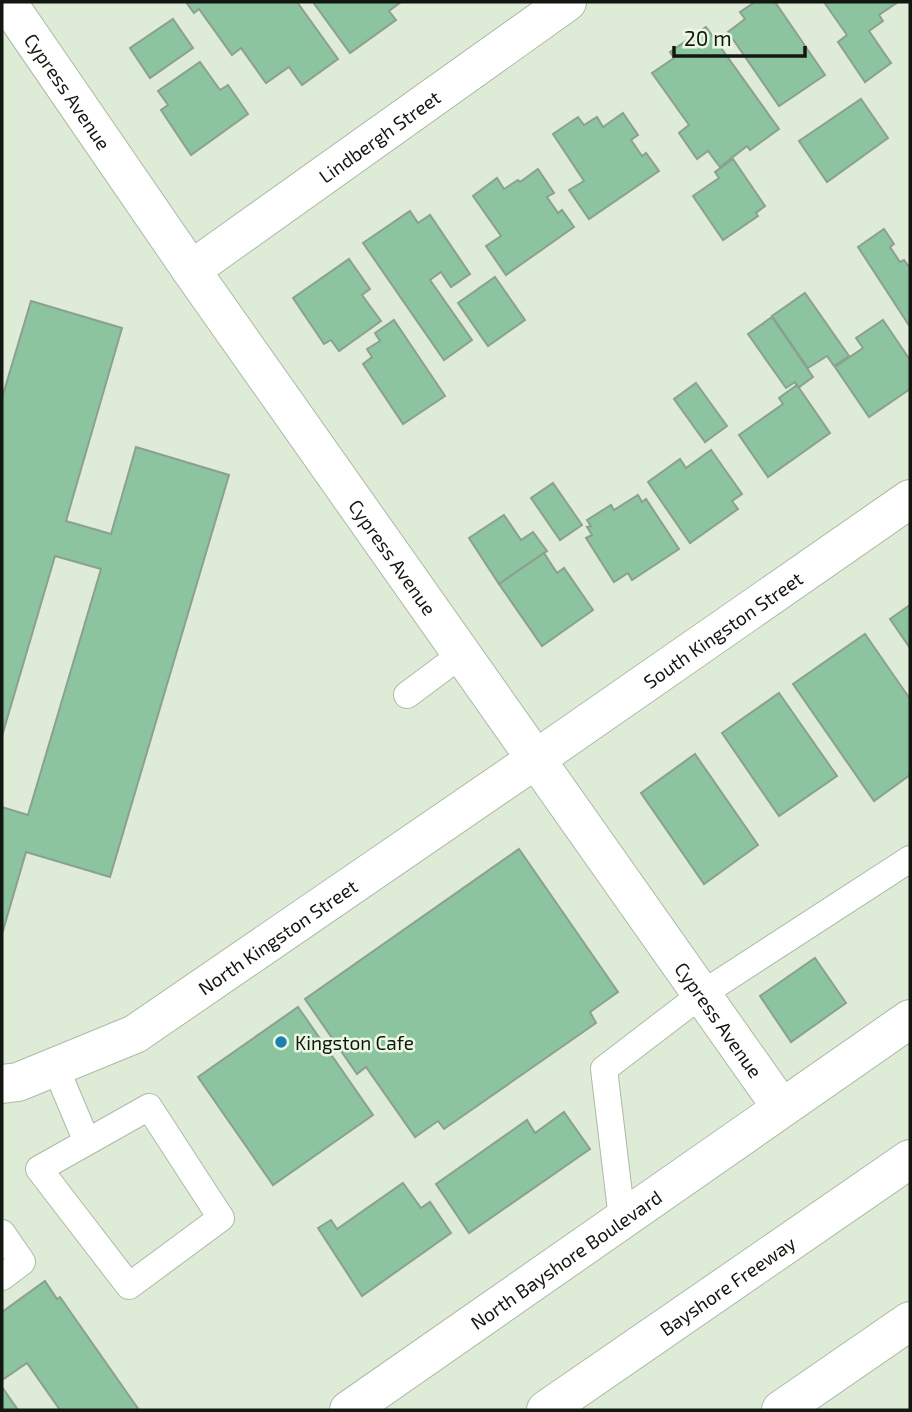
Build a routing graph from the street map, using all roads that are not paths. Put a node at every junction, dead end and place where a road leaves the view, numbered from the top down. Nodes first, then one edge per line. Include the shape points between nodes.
1 (7, 2) edge
2 (567, 2) edge
3 (191, 270) junction
4 (910, 499) edge
5 (462, 654) junction
6 (407, 695) dead end
7 (536, 759) junction
8 (910, 859) edge
9 (702, 994) junction
10 (910, 1020) edge
11 (55, 1066) junction
12 (2, 1084) edge
13 (782, 1107) junction
14 (87, 1142) junction
15 (910, 1159) edge
16 (622, 1219) junction
17 (2, 1233) edge
18 (2, 1277) edge
19 (910, 1321) edge
20 (349, 1410) edge
21 (546, 1410) edge
22 (781, 1410) edge

1 - 3 main road, Cypress Avenue
2 - 3 main road, Lindbergh Street
3 - 5 main road, Cypress Avenue
4 - 7 main road, South Kingston Street
5 - 6 lane
5 - 7 main road, Cypress Avenue
7 - 9 main road, Cypress Avenue
7 - 11 main road, North Kingston Street via 135,1034
8 - 9 lane
9 - 13 main road, Cypress Avenue
9 - 16 lane via 604,1069
10 - 13 main road, North Bayshore Boulevard
11 - 12 main road, North Kingston Street
11 - 14 lane
13 - 16 main road, North Bayshore Boulevard
14 - 14 lane via 38,1169 129,1286 221,1218 149,1107
15 - 21 main road, Bayshore Freeway
16 - 20 main road, North Bayshore Boulevard
17 - 18 lane via 22,1262
19 - 22 main road

